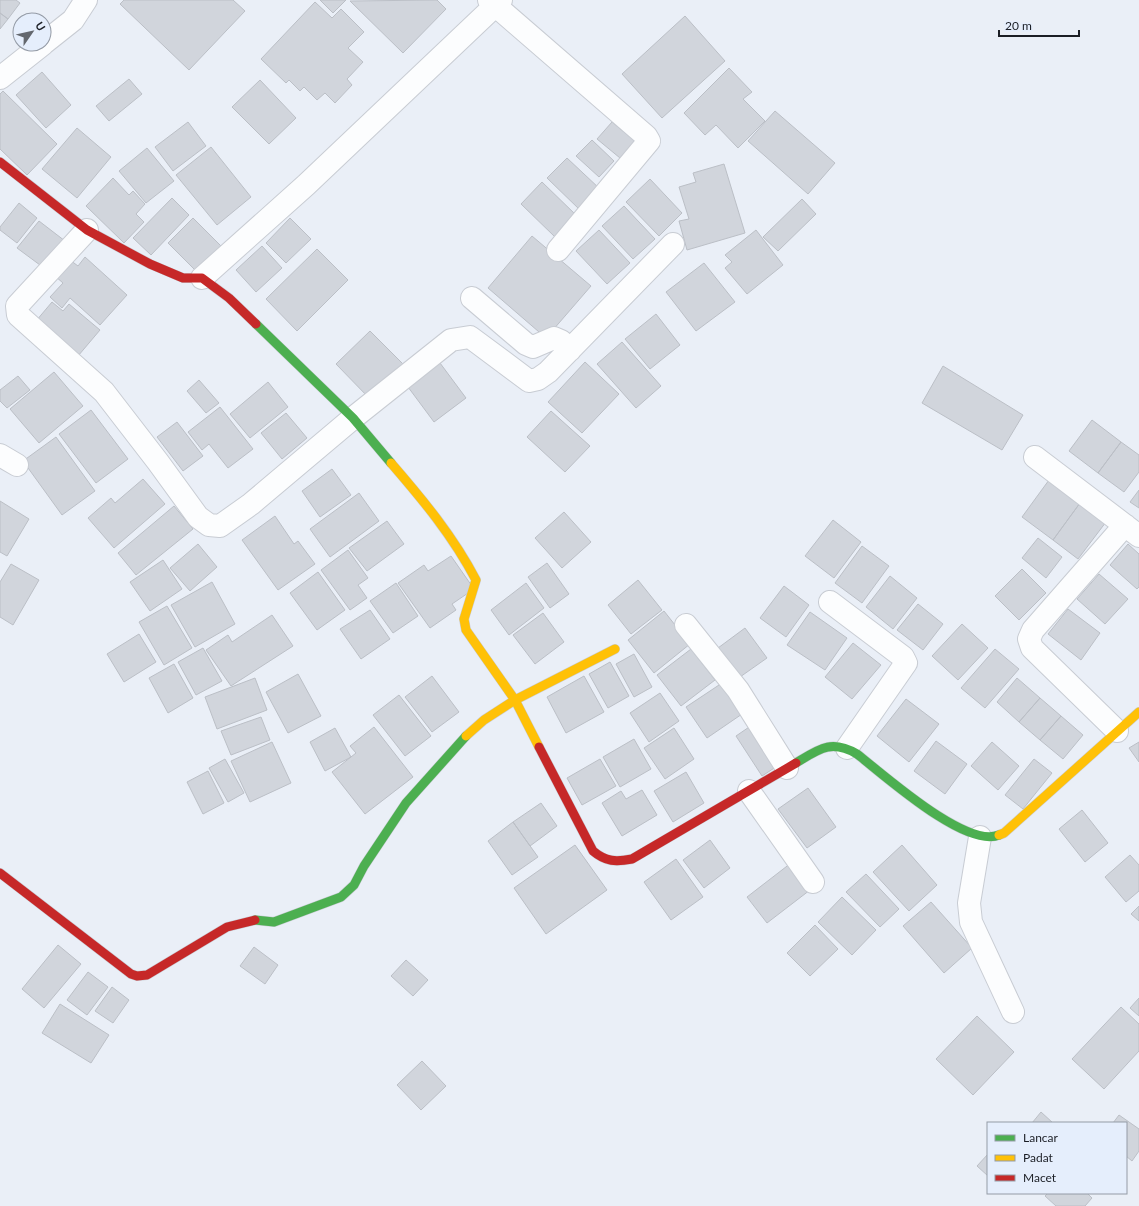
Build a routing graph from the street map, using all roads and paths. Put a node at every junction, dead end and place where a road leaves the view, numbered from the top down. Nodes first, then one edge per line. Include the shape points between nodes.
1 (86, 0) edge
2 (495, 2) edge
3 (52, 37) edge
4 (34, 52) edge
5 (0, 78) edge
6 (0, 162) edge
7 (87, 230) junction
8 (673, 244) dead end
9 (558, 250) dead end
10 (202, 278) junction
11 (472, 298) dead end
12 (570, 350) junction
13 (352, 418) junction
14 (1035, 457) dead end
15 (1132, 531) edge
16 (830, 602) dead end
17 (686, 625) dead end
18 (615, 649) dead end
19 (515, 700) junction
20 (1139, 712) edge
21 (1116, 731) junction
22 (847, 748) junction
23 (787, 768) junction
24 (749, 791) junction
25 (980, 837) junction
26 (0, 873) edge
27 (813, 882) dead end
28 (1013, 1012) dead end

1 - 3 street via 73,20
2 - 9 street via 649,141
2 - 10 street via 306,185
4 - 5 street
6 - 7 street
7 - 10 street via 150,264 183,278
7 - 13 street via 17,306 18,315 104,392 198,517 209,525 220,526 251,504
8 - 12 street
10 - 13 street via 228,298
11 - 12 street via 526,344 533,347 554,338
12 - 13 street via 548,372 538,379 529,381 470,337 451,340
13 - 19 street via 430,508 461,551 476,580 464,619 466,630
14 - 15 street
15 - 21 street via 1033,630 1029,639 1032,648
16 - 22 street via 903,658 906,664
17 - 23 street via 738,690
18 - 19 street
19 - 24 street via 593,851 603,860 614,863 632,859
19 - 26 street via 484,720 459,742 406,803 348,892 341,897 274,922 237,922 147,975 131,974
20 - 21 street
21 - 25 street via 1004,833 992,838
22 - 23 street via 835,745 819,749
22 - 25 street via 946,822
23 - 24 street
24 - 27 street
25 - 28 street via 969,903 971,922

